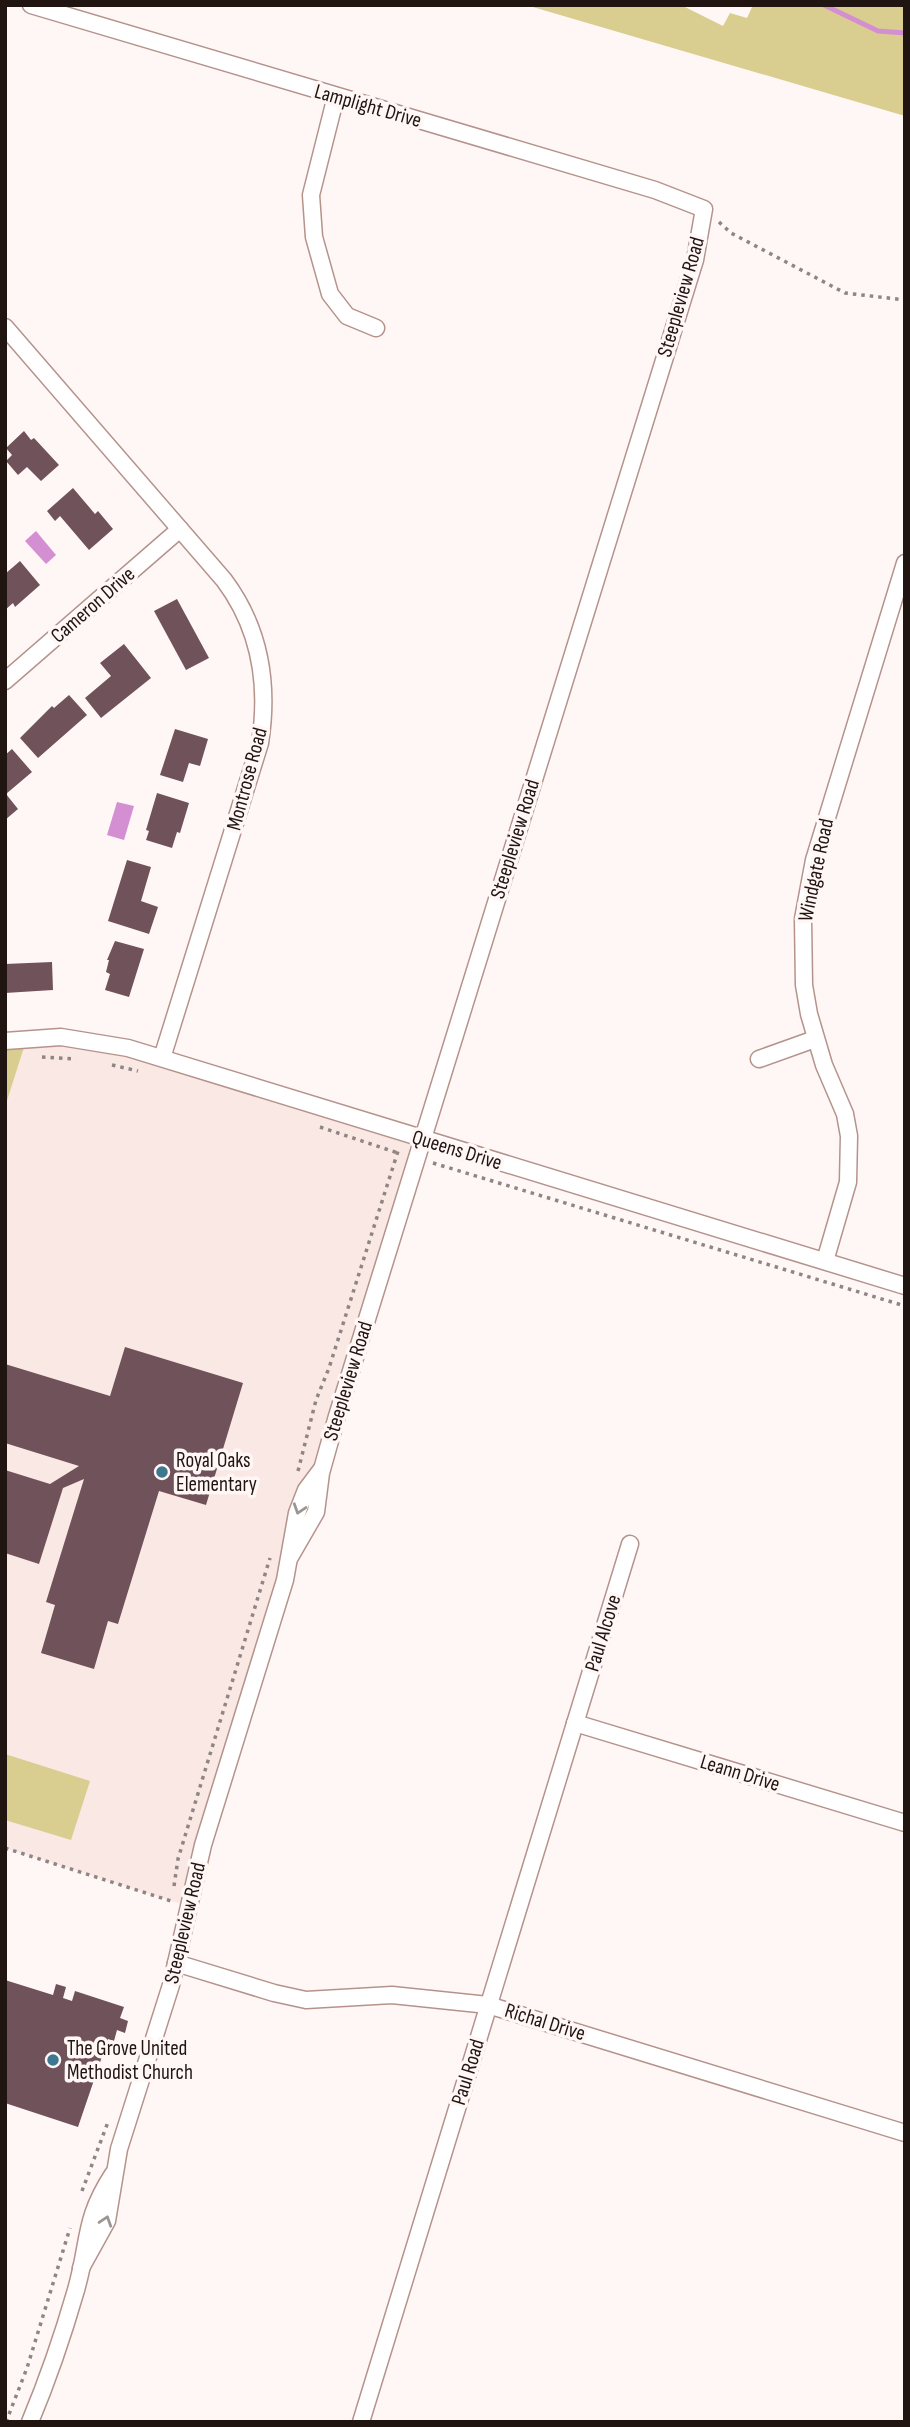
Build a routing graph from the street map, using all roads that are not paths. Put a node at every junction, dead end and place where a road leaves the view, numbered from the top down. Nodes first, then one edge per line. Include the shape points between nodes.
1 (31, 5) edge
2 (335, 96) junction
3 (704, 209) joint
4 (5, 327) edge
5 (376, 328) dead end
6 (180, 529) junction
7 (905, 563) edge
8 (5, 681) edge
9 (815, 1039) junction
10 (5, 1041) edge
11 (162, 1058) junction
12 (759, 1059) dead end
13 (422, 1139) junction
14 (825, 1261) junction
15 (905, 1286) edge
16 (630, 1544) dead end
17 (575, 1723) junction
18 (905, 1823) edge
19 (176, 1963) junction
20 (488, 2005) junction
21 (905, 2133) edge
22 (30, 2422) edge
23 (361, 2422) edge

1 - 2 street, Lamplight Drive
2 - 3 street, Lamplight Drive via 655,190
2 - 5 street via 311,195 314,237 330,294 347,316
3 - 13 street, Steepleview Road via 687,286
4 - 6 street, Montrose Road
6 - 8 street, Cameron Drive
6 - 11 street, Montrose Road via 224,580 245,614 260,663 263,713 254,762
7 - 9 street, Windgate Road via 807,889 804,985
9 - 12 street
9 - 14 street, Windgate Road via 845,1114 850,1147 848,1182
10 - 11 street, Queens Drive via 74,1038
11 - 13 street, Queens Drive
13 - 14 street, Queens Drive
13 - 19 street, Steepleview Road via 323,1468 314,1518 290,1557 200,1857
14 - 15 street, Queens Drive
16 - 17 street, Paul Alcove
17 - 18 street, Leann Drive
17 - 20 street, Paul Road
19 - 20 street, Richal Drive via 306,2000 392,1995
19 - 22 street, Steepleview Road via 115,2169 107,2221 81,2268
20 - 21 street, Richal Drive
20 - 23 street, Paul Road

